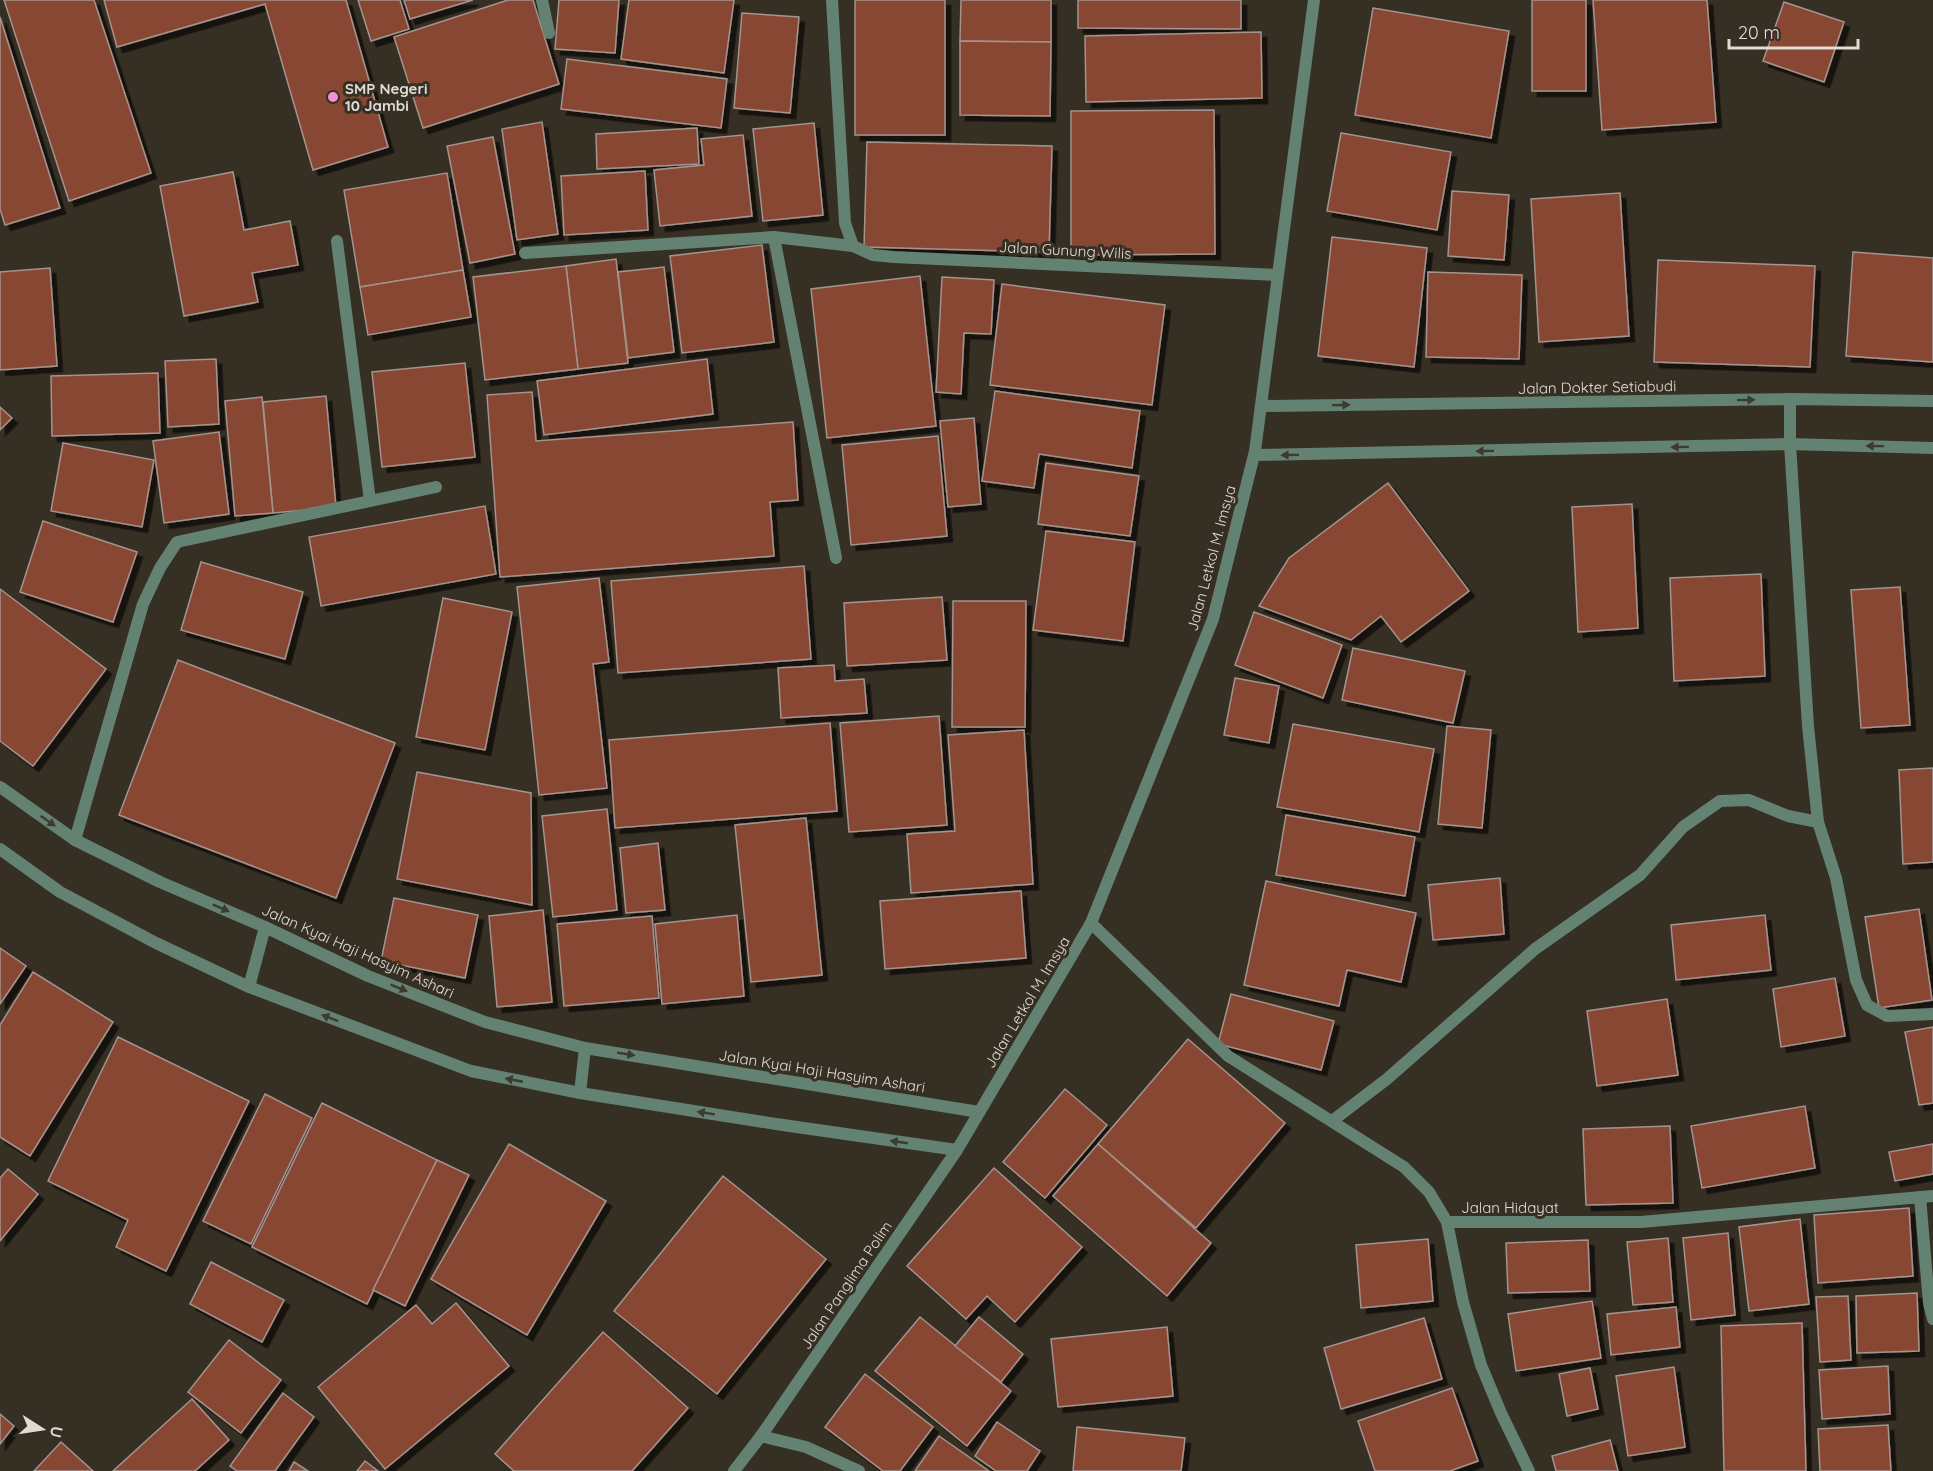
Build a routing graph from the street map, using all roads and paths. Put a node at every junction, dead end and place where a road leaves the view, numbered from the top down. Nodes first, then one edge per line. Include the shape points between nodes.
1 (542, 0) edge
2 (832, 0) edge
3 (1314, 0) edge
4 (549, 33) dead end
5 (774, 237) junction
6 (337, 241) dead end
7 (853, 246) junction
8 (525, 253) dead end
9 (1277, 275) junction
10 (1790, 399) junction
11 (1933, 401) edge
12 (1261, 406) junction
13 (1790, 444) junction
14 (1933, 448) edge
15 (1255, 455) junction
16 (436, 487) dead end
17 (370, 501) junction
18 (836, 558) dead end
19 (0, 787) edge
20 (1818, 822) junction
21 (75, 840) junction
22 (0, 849) edge
23 (1091, 923) junction
24 (265, 927) junction
25 (249, 987) junction
26 (1933, 1014) edge
27 (585, 1048) junction
28 (580, 1093) junction
29 (979, 1112) junction
30 (1332, 1120) junction
31 (957, 1150) junction
32 (1933, 1196) edge
33 (1920, 1197) junction
34 (1448, 1222) junction
35 (1933, 1319) edge
36 (761, 1436) junction
37 (734, 1471) edge
38 (859, 1471) edge
39 (1529, 1471) edge

1 - 4 street
2 - 7 street via 845,223
3 - 9 street, Jalan Letkol M. Imsya
5 - 7 street, Jalan Gunung Wilis
5 - 8 street, Jalan Gunung Wilis
5 - 18 street
6 - 17 street
7 - 9 street, Jalan Gunung Wilis via 873,255 894,257
9 - 12 street, Jalan Letkol M. Imsya
10 - 11 street, Jalan Dokter Setiabudi
12 -> 10 street, Jalan Dokter Setiabudi
10 - 13 street
12 - 15 street, Jalan Letkol M. Imsya
14 -> 13 street
13 -> 15 street
13 - 20 street
15 - 23 street, Jalan Letkol M. Imsya via 1213,619
16 - 17 street
17 - 21 street via 177,542 143,604
19 -> 21 street, Jalan Kyai Haji Hasyim Ashari
20 - 26 street via 1836,878 1856,980 1867,1005 1887,1016
20 - 30 street via 1788,816 1749,800 1720,801 1683,827 1640,875 1535,949 1387,1079
21 -> 24 street, Jalan Kyai Haji Hasyim Ashari
22 - 25 street via 60,892
23 - 29 street, Jalan Letkol M. Imsya
23 - 30 street, Jalan Hidayat via 1228,1056
24 - 25 street
24 -> 27 street, Jalan Kyai Haji Hasyim Ashari via 368,976 485,1022
28 -> 25 street via 471,1071
27 - 28 street
27 -> 29 street, Jalan Kyai Haji Hasyim Ashari
31 -> 28 street
29 - 31 street, Jalan Panglima Polim
30 - 34 street, Jalan Hidayat via 1404,1167 1429,1192
31 - 36 street, Jalan Panglima Polim
32 - 33 street, Jalan Hidayat
33 - 34 street, Jalan Hidayat via 1641,1222
33 - 35 street
34 - 39 street via 1463,1302 1481,1365
36 - 37 street, Jalan Panglima Polim
36 - 38 street via 806,1447

